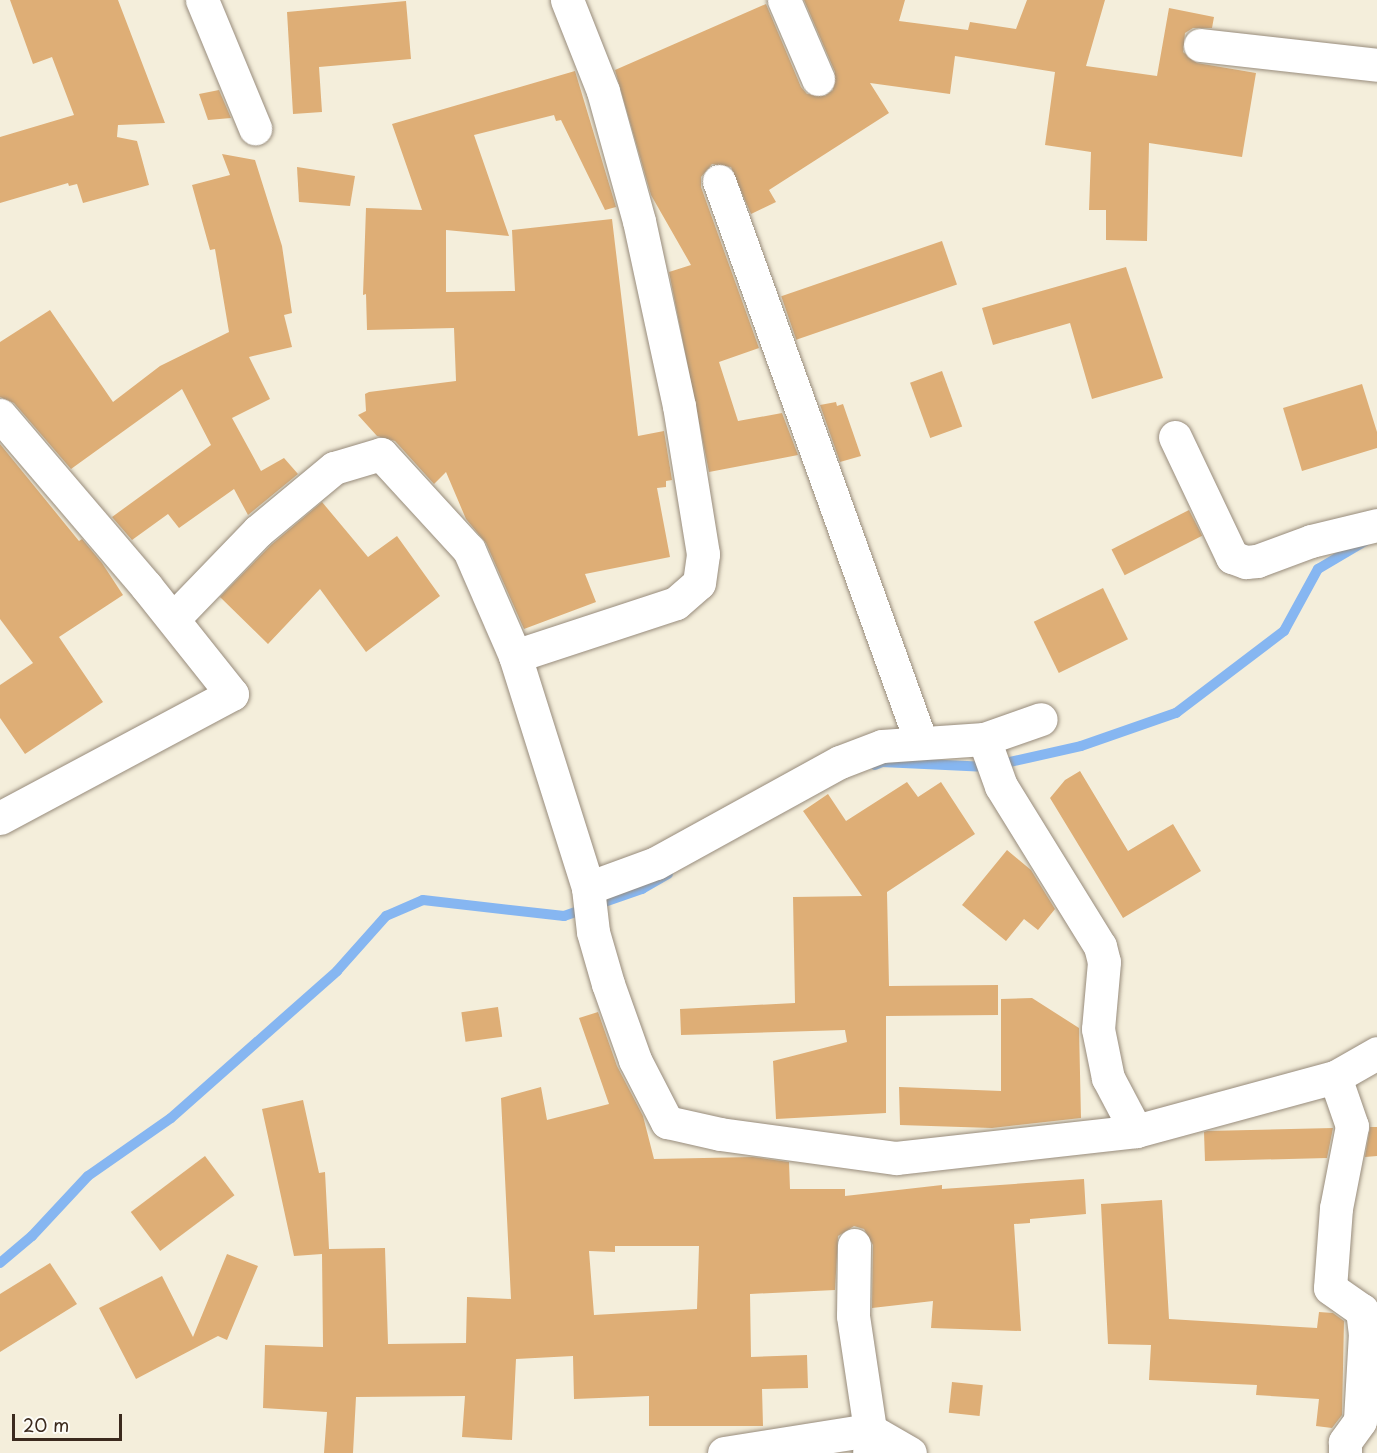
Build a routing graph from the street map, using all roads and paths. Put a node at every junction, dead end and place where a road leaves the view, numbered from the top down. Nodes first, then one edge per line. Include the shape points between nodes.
1 (202, 0) edge
2 (567, 0) edge
3 (784, 0) edge
4 (1200, 45) dead end
5 (1377, 65) edge
6 (818, 79) dead end
7 (255, 128) dead end
8 (719, 181) dead end
9 (0, 415) edge
10 (1175, 437) dead end
11 (1377, 525) edge
12 (173, 619) junction
13 (515, 656) junction
14 (1041, 719) dead end
15 (984, 739) junction
16 (921, 742) junction
17 (0, 818) edge
18 (588, 888) junction
19 (1377, 1053) edge
20 (1335, 1077) junction
21 (1136, 1131) junction
22 (854, 1245) dead end
23 (870, 1442) edge
24 (724, 1453) edge
25 (910, 1453) edge
26 (1345, 1453) edge

1 - 7 street
2 - 13 street via 603,91 639,221 679,406 703,554 699,582 676,603
3 - 6 street
4 - 5 street
8 - 16 street
9 - 12 street
10 - 11 street via 1232,557 1257,561 1311,541
12 - 13 street via 258,531 334,468 381,454 469,550
12 - 17 street via 231,687 228,700
13 - 18 street
14 - 15 street
15 - 16 street
15 - 21 street via 1000,786 1100,946 1104,962 1098,1029 1108,1078
16 - 18 street via 882,746 840,762 656,863
18 - 21 street via 593,932 635,1060 668,1122 720,1134 896,1158
19 - 20 street
20 - 21 street
20 - 26 street via 1352,1126 1336,1208 1330,1288 1362,1310 1365,1333 1360,1421 1345,1442
22 - 23 street via 854,1316
23 - 24 street
23 - 25 street

